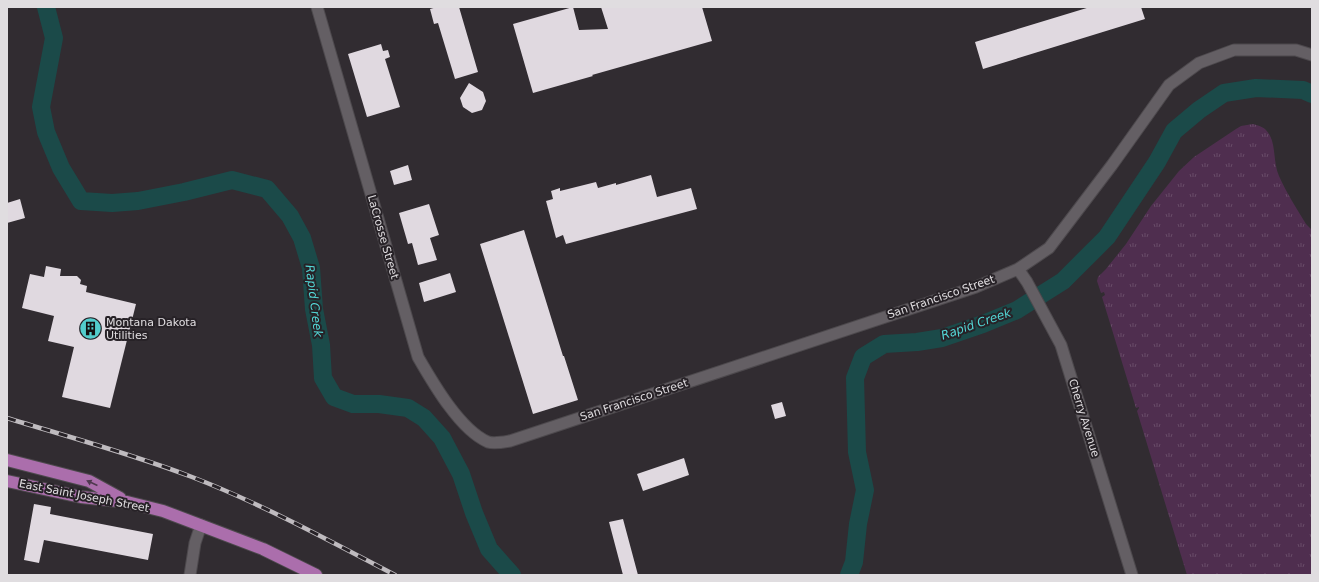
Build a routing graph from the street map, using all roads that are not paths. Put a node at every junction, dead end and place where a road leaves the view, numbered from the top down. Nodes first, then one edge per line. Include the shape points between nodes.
1 (317, 7) edge
2 (1312, 54) edge
3 (1018, 269) junction
4 (490, 443) joint
5 (7, 460) edge
6 (7, 481) edge
7 (127, 502) junction
8 (201, 525) junction
9 (190, 575) edge
10 (316, 575) edge
11 (1132, 575) edge

1 - 4 street, LaCrosse Street via 418,357 438,392 471,432
2 - 3 street, San Francisco Street via 1296,50 1234,50 1199,63 1169,85 1112,166 1049,248
3 - 4 street, San Francisco Street via 976,287 510,441
3 - 11 street, Cherry Avenue via 1061,344
7 -> 5 main road via 89,481
6 - 7 main road, East Saint Joseph Street via 81,497
7 - 8 main road, East Saint Joseph Street
8 - 9 street
8 - 10 main road, East Saint Joseph Street via 263,549

